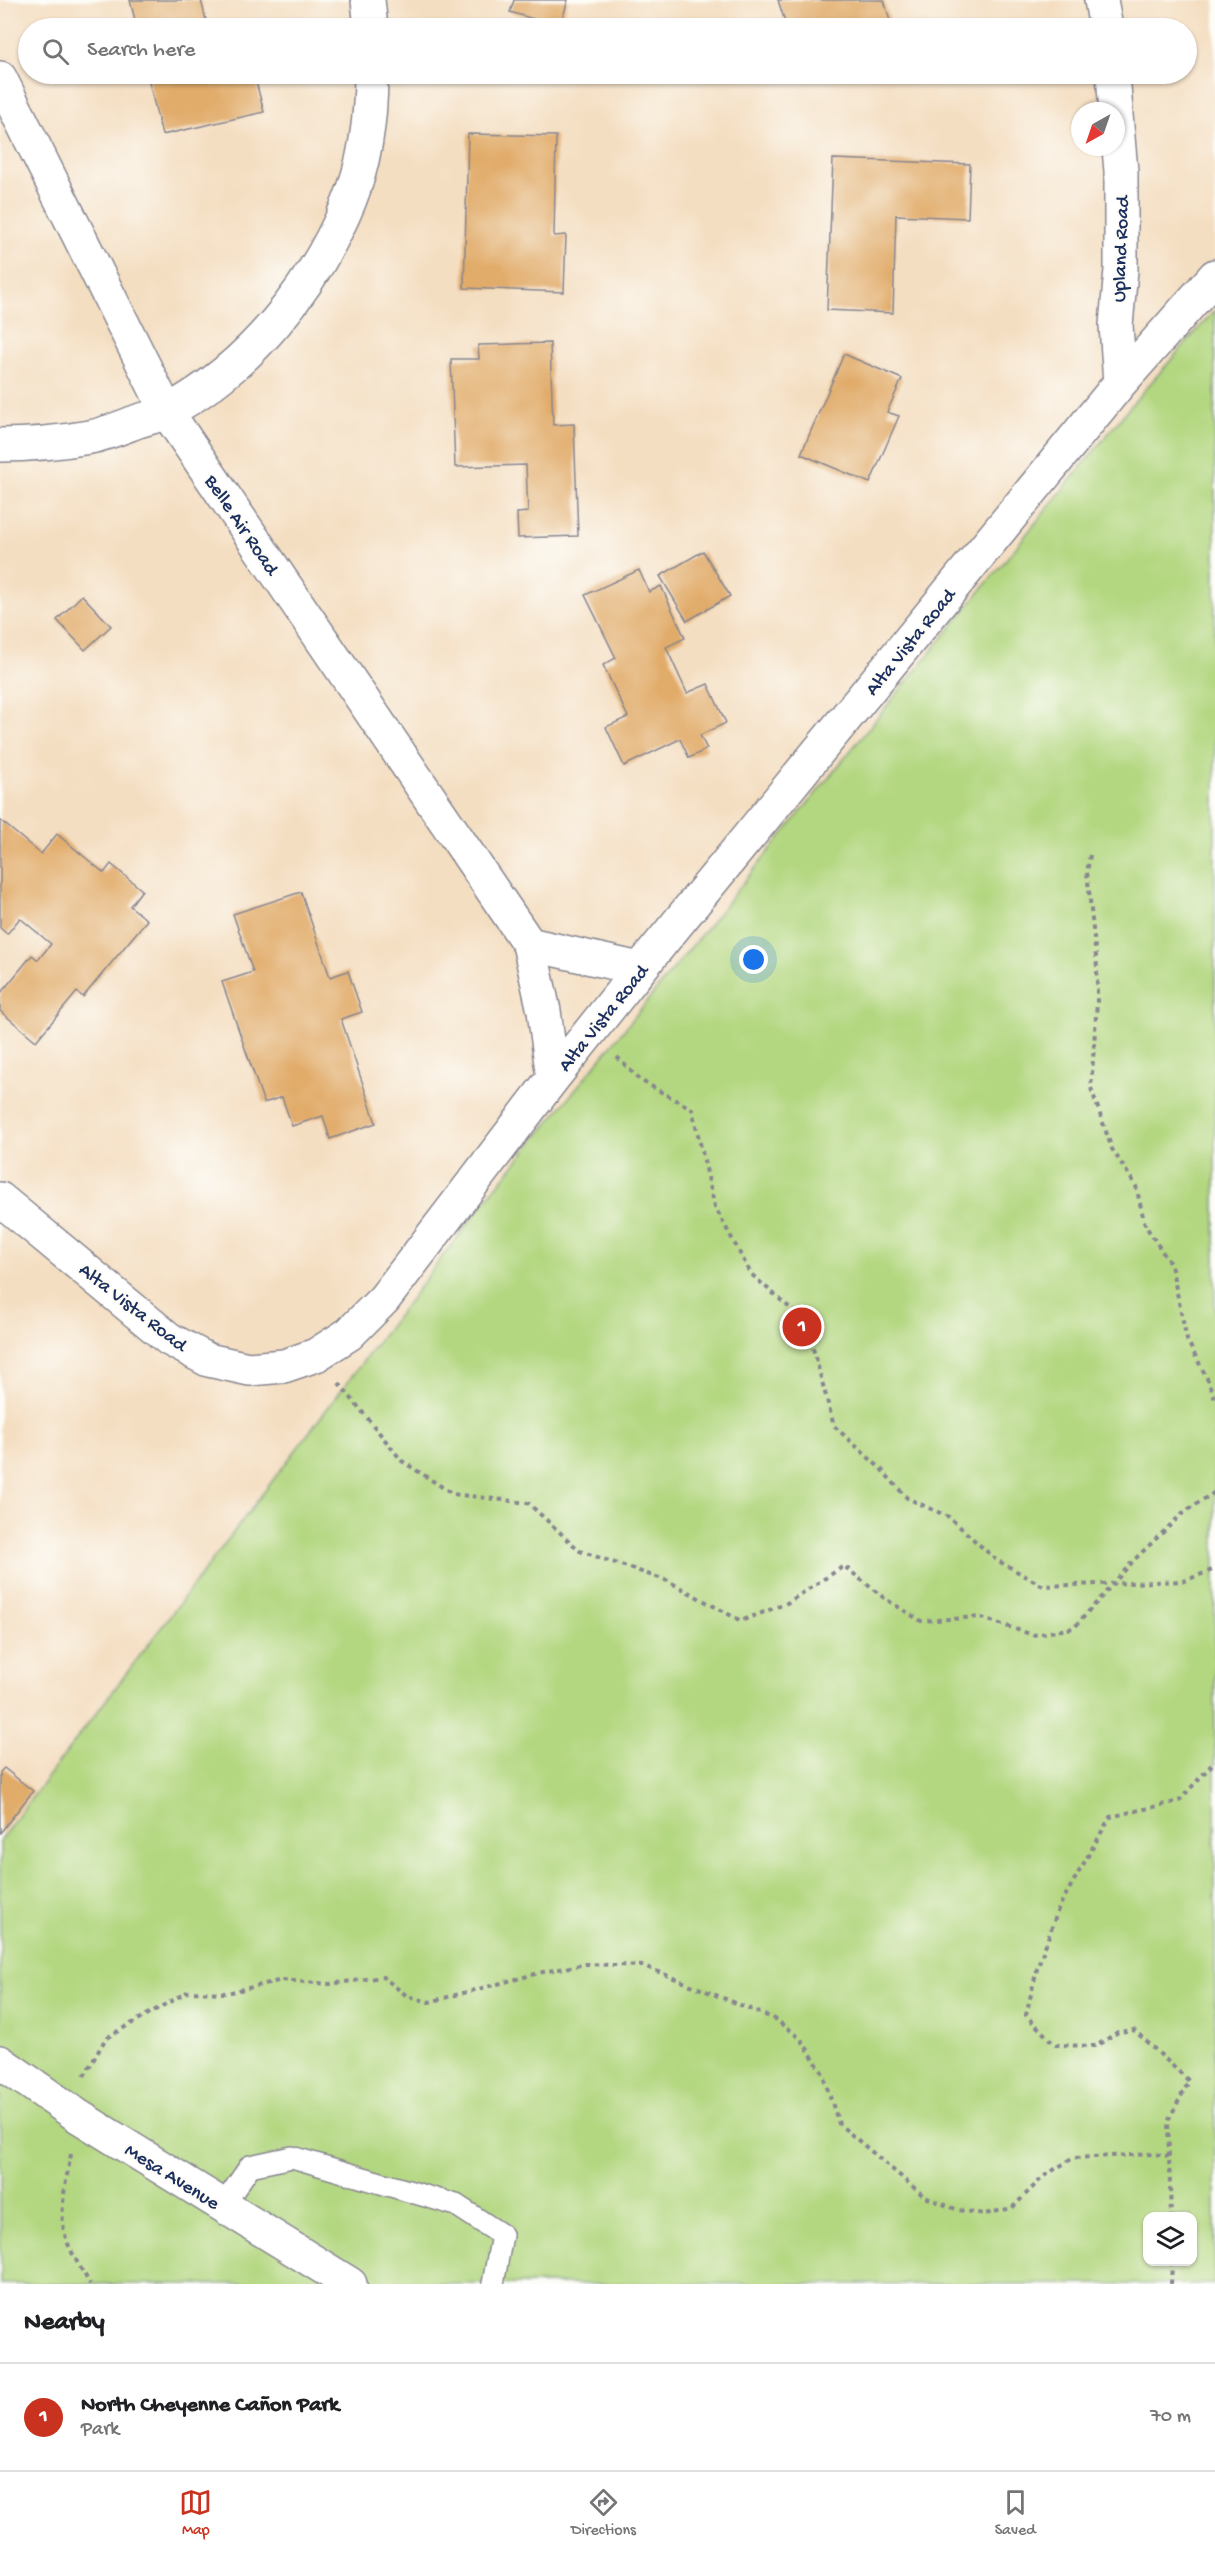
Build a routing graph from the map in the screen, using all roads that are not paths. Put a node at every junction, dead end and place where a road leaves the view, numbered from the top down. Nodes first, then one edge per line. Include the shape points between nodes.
1 (368, 0) edge
2 (1101, 0) edge
3 (370, 18) edge
4 (1104, 18) edge
5 (0, 78) edge
6 (371, 84) edge
7 (1114, 84) edge
8 (1115, 102) edge
9 (1120, 156) edge
10 (1215, 276) edge
11 (1120, 383) junction
12 (166, 412) junction
13 (0, 445) edge
14 (529, 944) junction
15 (640, 969) junction
16 (553, 1078) junction
17 (0, 1199) edge
18 (0, 2062) edge
19 (222, 2206) junction
20 (350, 2284) edge
21 (493, 2284) edge

1 - 3 street
2 - 4 street
5 - 12 street, Belle Air Road
6 - 12 street via 363,151 349,201 304,285 263,336 216,380
7 - 8 street, Upland Road
9 - 11 street, Upland Road via 1121,270 1116,325
10 - 11 street, Alta Vista Road
11 - 15 street, Alta Vista Road
12 - 13 street via 92,437
12 - 14 street, Belle Air Road
14 - 15 street
14 - 16 street, Belle Air Road
15 - 16 street, Alta Vista Road
16 - 17 street, Alta Vista Road via 384,1299 349,1334 316,1355 284,1366 249,1369 207,1360 170,1339
18 - 19 street, Mesa Avenue
19 - 20 street, Mesa Avenue
19 - 21 lane via 250,2166 292,2157 456,2205 501,2235

